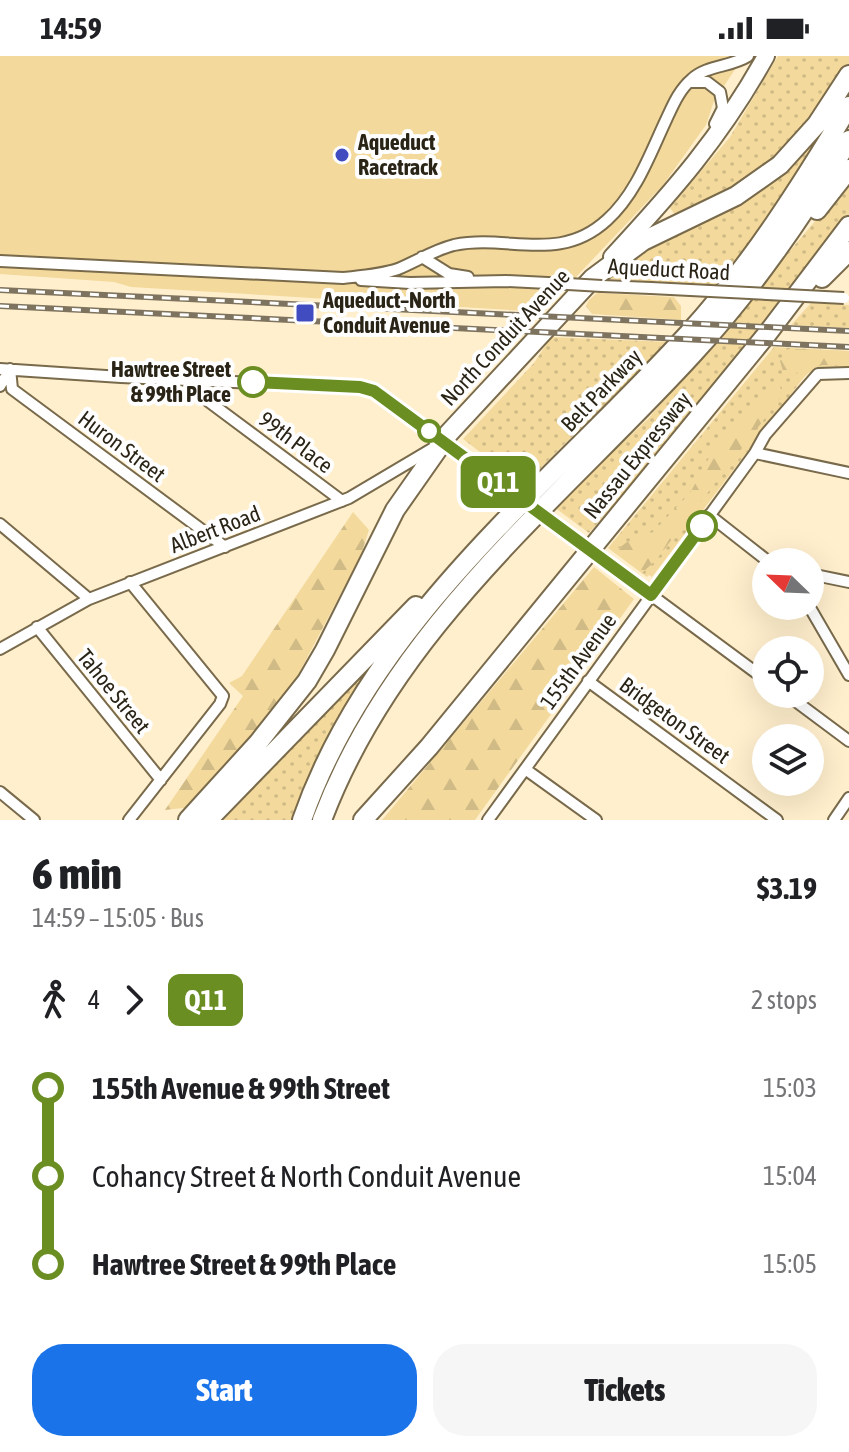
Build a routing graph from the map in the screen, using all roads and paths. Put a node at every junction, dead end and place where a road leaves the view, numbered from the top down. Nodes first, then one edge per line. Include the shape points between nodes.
1 (748, 56) edge
2 (766, 56) edge
3 (849, 75) edge
4 (689, 82) junction
5 (849, 106) edge
6 (849, 140) edge
7 (849, 169) edge
8 (688, 173) junction
9 (849, 226) edge
10 (849, 251) edge
11 (422, 257) junction
12 (0, 261) edge
13 (767, 266) junction
14 (343, 278) junction
15 (506, 281) junction
16 (597, 282) junction
17 (847, 298) edge
18 (767, 334) junction
19 (5, 369) edge
20 (849, 373) edge
21 (200, 380) junction
22 (0, 386) edge
23 (443, 441) junction
24 (755, 453) junction
25 (849, 473) edge
26 (342, 501) junction
27 (709, 515) junction
28 (0, 524) edge
29 (225, 547) junction
30 (752, 549) edge
31 (477, 550) junction
32 (824, 577) edge
33 (130, 582) junction
34 (849, 582) edge
35 (651, 595) junction
36 (89, 599) junction
37 (817, 620) edge
38 (37, 627) junction
39 (0, 649) edge
40 (405, 665) junction
41 (752, 670) edge
42 (849, 675) edge
43 (588, 681) junction
44 (805, 708) edge
45 (849, 741) edge
46 (525, 769) junction
47 (161, 780) junction
48 (2, 798) edge
49 (849, 798) edge
50 (367, 817) edge
51 (34, 820) edge
52 (129, 820) edge
53 (188, 820) edge
54 (208, 820) edge
55 (302, 820) edge
56 (322, 820) edge
57 (331, 820) edge
58 (488, 820) edge
59 (596, 820) edge
60 (777, 820) edge
61 (834, 820) edge

1 - 4 street
2 - 8 main road, North Conduit Avenue via 729,119
3 - 16 highway via 808,135 771,173 643,241
4 - 8 street via 714,86 723,104
4 - 11 street, Aqueduct Road via 634,186 599,226 558,244 465,244
5 - 31 highway, Belt Parkway via 792,198 719,297
6 - 13 highway, Belt Parkway
7 - 13 highway
8 - 16 main road, North Conduit Avenue
9 - 18 highway, Nassau Expressway
10 - 18 highway
11 - 14 street, Aqueduct Road via 389,272
11 - 15 street via 449,274
12 - 14 street, Aqueduct Road
13 - 40 highway, Belt Parkway via 693,354 487,565
14 - 15 street, Aqueduct Road
15 - 16 street, Aqueduct Road, bridge
16 - 17 street, Aqueduct Road, bridge
16 - 23 highway, North Conduit Avenue
18 - 50 highway, Nassau Expressway
19 - 21 street
19 - 22 street
19 - 29 street, Huron Street via 12,389
20 - 24 street, 155th Avenue via 818,374
21 - 23 street via 366,388
21 - 26 street, 99th Place via 208,401
23 - 26 street, Albert Road
23 - 35 street, bridge
23 - 53 highway, North Conduit Avenue via 395,510 307,681
24 - 25 street
24 - 27 street, 155th Avenue
26 - 29 street, Albert Road
27 - 30 street
27 - 35 street, 155th Avenue
28 - 36 street
29 - 33 street, Albert Road
31 - 54 highway via 415,606
31 - 55 highway, Belt Parkway via 414,624 363,696
32 - 34 street
33 - 36 street, Albert Road
33 - 47 street via 223,696
35 - 41 street
35 - 43 street, 155th Avenue
36 - 38 street, Albert Road
37 - 42 street
38 - 39 street, Albert Road
38 - 47 street, Tahoe Street
40 - 56 highway, Belt Parkway via 355,745
40 - 57 highway
43 - 46 street, 155th Avenue
43 - 60 street, Bridgeton Street
44 - 45 street
46 - 58 street, 155th Avenue
46 - 59 street
47 - 52 street
48 - 51 street
49 - 61 street

